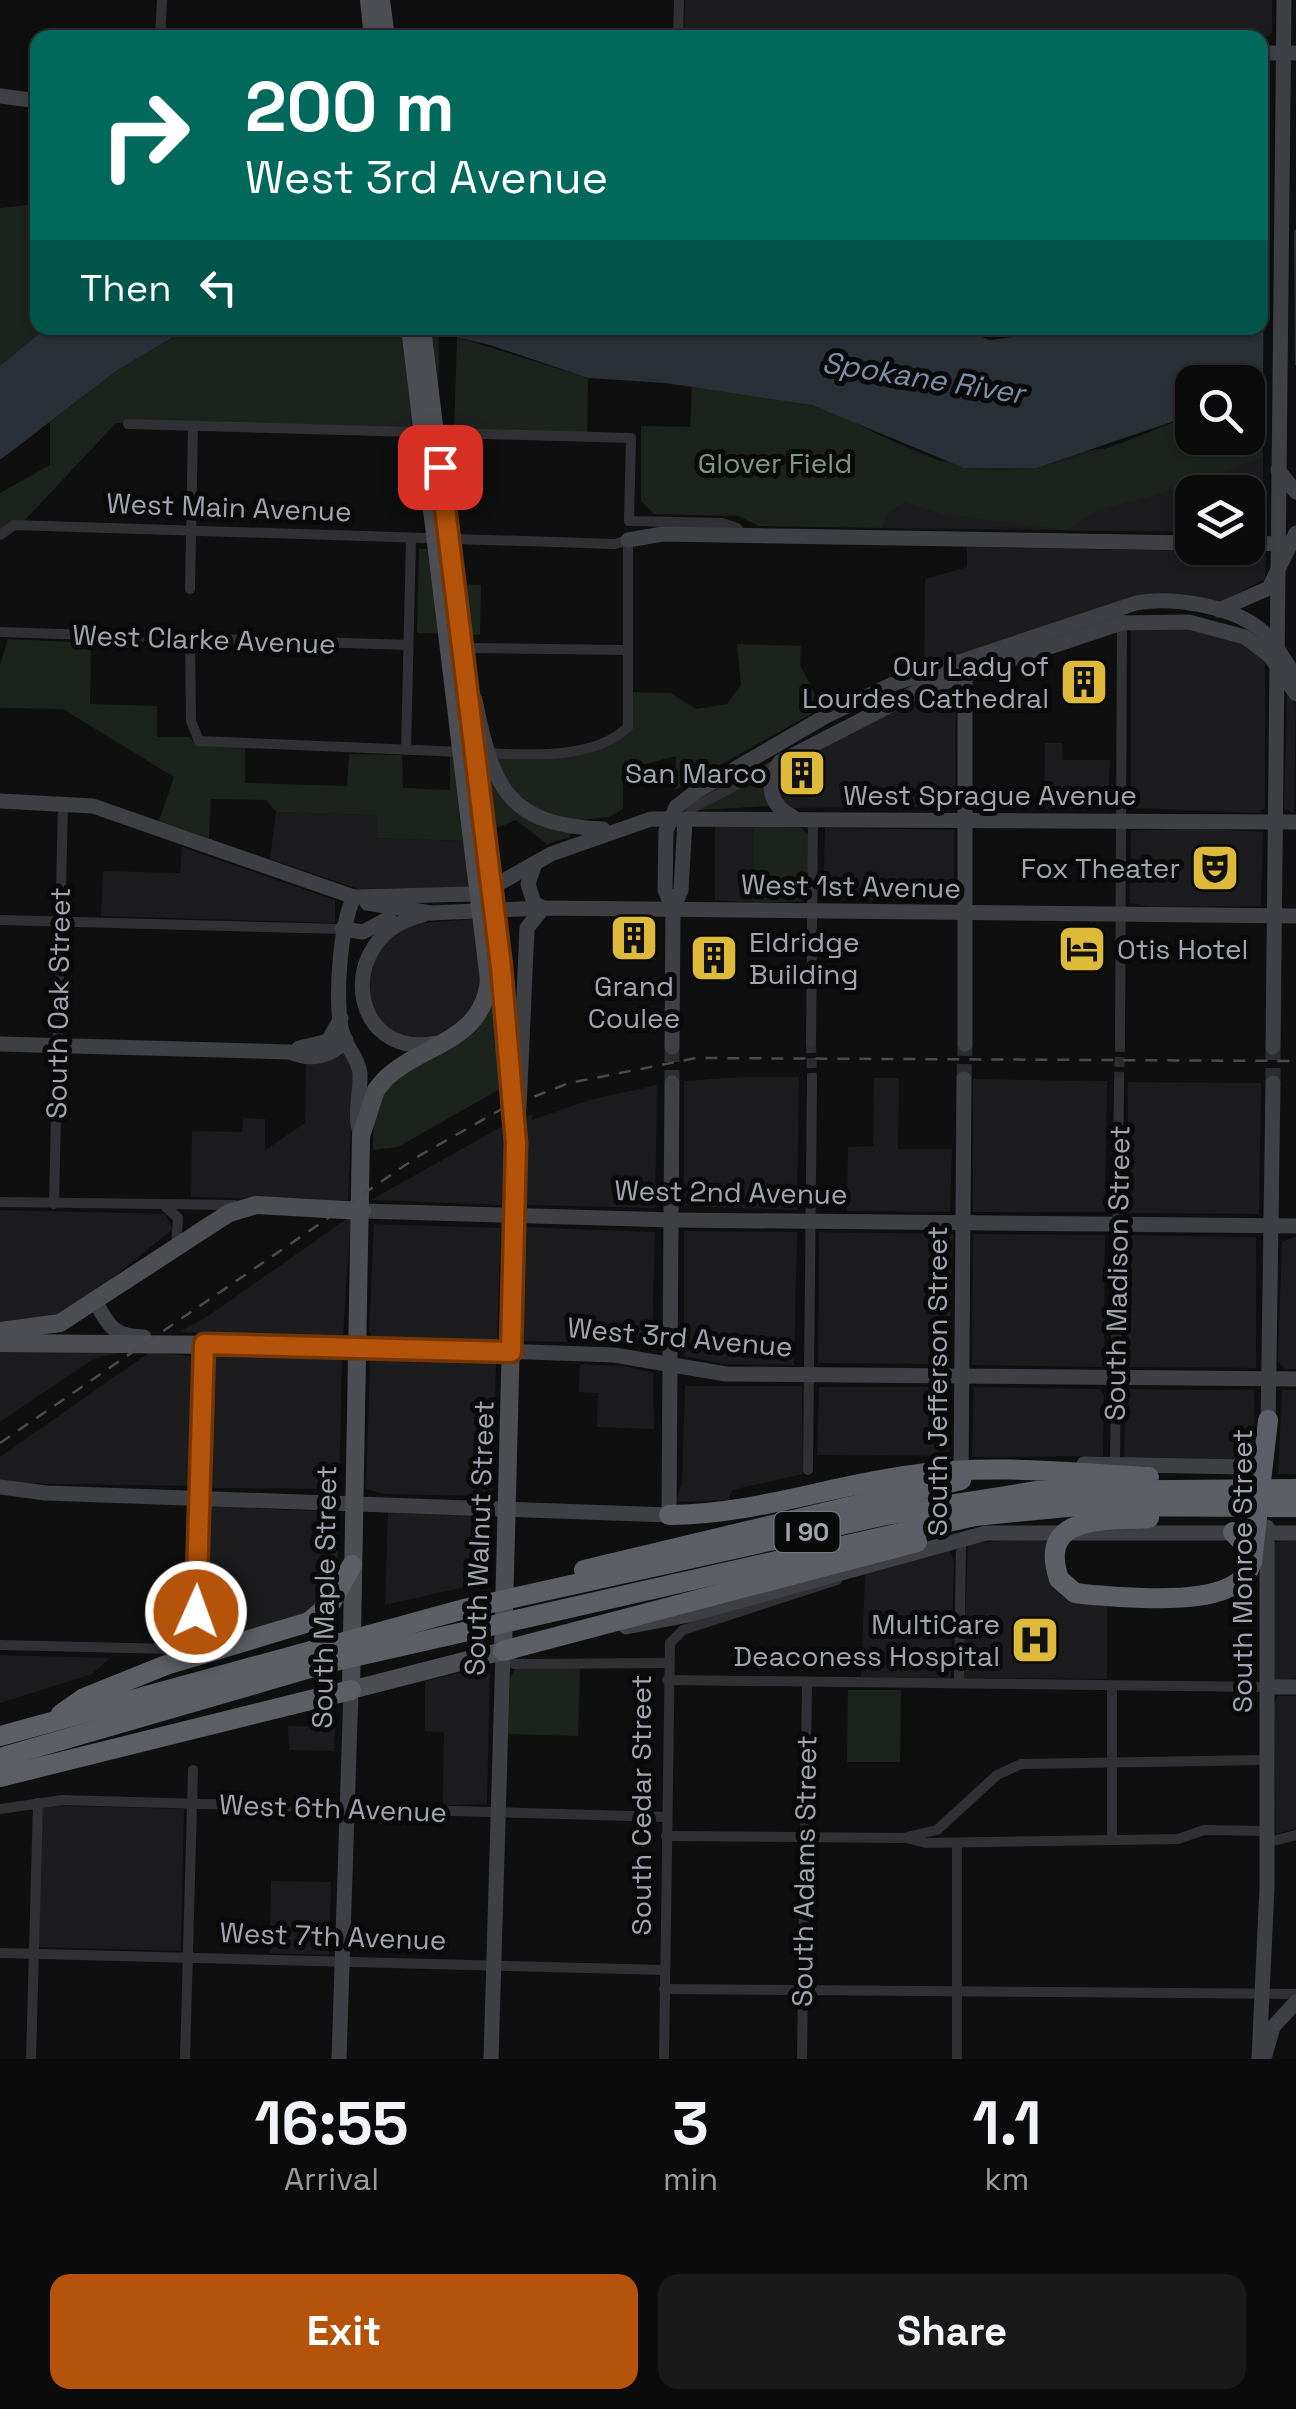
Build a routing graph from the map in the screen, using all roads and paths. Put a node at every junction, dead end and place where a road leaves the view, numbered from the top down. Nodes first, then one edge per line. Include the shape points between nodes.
1 (162, 0) edge
2 (369, 0) edge
3 (382, 0) edge
4 (678, 0) edge
5 (1284, 0) edge
6 (160, 30) edge
7 (373, 30) edge
8 (385, 30) edge
9 (678, 30) edge
10 (1289, 53) edge
11 (411, 335) edge
12 (423, 335) edge
13 (128, 424) dead end
14 (193, 426) junction
15 (1277, 466) junction
16 (1296, 492) edge
17 (191, 531) junction
18 (0, 535) edge
19 (741, 535) junction
20 (411, 538) junction
21 (628, 540) junction
22 (1290, 541) edge
23 (1175, 543) edge
24 (1265, 543) edge
25 (453, 571) junction
26 (1276, 578) junction
27 (190, 589) dead end
28 (1122, 615) junction
29 (1213, 618) junction
30 (0, 632) edge
31 (190, 639) junction
32 (408, 645) junction
33 (470, 648) dead end
34 (627, 650) junction
35 (1275, 655) junction
36 (965, 668) junction
37 (1296, 677) edge
38 (1296, 694) edge
39 (406, 750) junction
40 (776, 755) junction
41 (0, 800) edge
42 (63, 802) junction
43 (677, 819) junction
44 (805, 819) junction
45 (966, 820) junction
46 (1121, 821) junction
47 (1276, 822) junction
48 (1296, 822) edge
49 (612, 829) junction
50 (481, 840) junction
51 (536, 862) junction
52 (354, 898) junction
53 (543, 908) junction
54 (672, 910) junction
55 (406, 911) junction
56 (813, 911) junction
57 (965, 912) junction
58 (431, 913) junction
59 (1120, 914) junction
60 (1275, 916) junction
61 (1296, 916) edge
62 (0, 920) edge
63 (60, 922) junction
64 (374, 928) junction
65 (342, 929) junction
66 (342, 1016) junction
67 (346, 1040) junction
68 (450, 1040) junction
69 (812, 1043) tunnel mouth
70 (0, 1044) edge
71 (965, 1044) tunnel mouth
72 (56, 1046) junction
73 (1120, 1046) tunnel mouth
74 (672, 1047) tunnel mouth
75 (1273, 1048) tunnel mouth
76 (290, 1052) junction
77 (812, 1078) tunnel mouth
78 (964, 1079) tunnel mouth
79 (1119, 1082) tunnel mouth
80 (1273, 1082) tunnel mouth
81 (672, 1083) tunnel mouth
82 (361, 1136) junction
83 (516, 1143) junction
84 (0, 1202) edge
85 (54, 1204) junction
86 (256, 1205) junction
87 (165, 1206) junction
88 (362, 1211) junction
89 (514, 1216) junction
90 (673, 1220) junction
91 (811, 1220) junction
92 (963, 1222) junction
93 (1118, 1224) junction
94 (1272, 1226) junction
95 (1296, 1226) edge
96 (176, 1247) junction
97 (96, 1302) junction
98 (0, 1330) edge
99 (0, 1343) edge
100 (204, 1344) junction
101 (358, 1346) junction
102 (511, 1352) junction
103 (670, 1366) junction
104 (809, 1376) junction
105 (962, 1377) junction
106 (1117, 1377) junction
107 (1269, 1379) junction
108 (1296, 1380) edge
109 (1268, 1420) junction
110 (962, 1457) junction
111 (1036, 1462) junction
112 (1115, 1464) junction
113 (808, 1470) dead end
114 (961, 1480) junction
115 (0, 1487) edge
116 (1296, 1487) edge
117 (46, 1493) junction
118 (0, 1496) edge
119 (200, 1497) junction
120 (353, 1501) junction
121 (1078, 1506) junction
122 (1296, 1508) edge
123 (506, 1510) junction
124 (668, 1514) junction
125 (1233, 1532) junction
126 (1262, 1532) junction
127 (1296, 1532) edge
128 (960, 1540) junction
129 (352, 1565) junction
130 (1250, 1566) junction
131 (865, 1568) junction
132 (468, 1608) junction
133 (0, 1645) edge
134 (503, 1651) junction
135 (329, 1653) junction
136 (667, 1664) junction
137 (667, 1680) junction
138 (807, 1682) junction
139 (959, 1684) junction
140 (1112, 1686) junction
141 (1266, 1688) junction
142 (1296, 1688) edge
143 (351, 1690) junction
144 (51, 1722) junction
145 (0, 1736) edge
146 (0, 1758) edge
147 (1112, 1760) junction
148 (1266, 1760) junction
149 (193, 1770) dead end
150 (0, 1777) edge
151 (38, 1803) junction
152 (192, 1804) junction
153 (345, 1808) junction
154 (0, 1809) edge
155 (498, 1813) junction
156 (666, 1816) junction
157 (1296, 1835) edge
158 (666, 1836) junction
159 (806, 1836) junction
160 (1265, 1837) junction
161 (906, 1838) junction
162 (1112, 1838) junction
163 (957, 1842) junction
164 (0, 1953) edge
165 (34, 1954) junction
166 (188, 1958) junction
167 (342, 1961) junction
168 (494, 1966) junction
169 (664, 1970) junction
170 (664, 1990) junction
171 (1296, 1990) edge
172 (802, 1992) junction
173 (958, 1992) junction
174 (1260, 1994) junction
175 (1296, 2002) edge
176 (31, 2059) edge
177 (185, 2059) edge
178 (339, 2059) edge
179 (491, 2059) edge
180 (664, 2059) edge
181 (802, 2059) edge
182 (957, 2059) edge
183 (1262, 2059) edge

1 - 6 street
2 - 7 main road
3 - 8 main road
4 - 9 street
5 - 10 main road
10 - 15 main road via 1282,106
11 - 50 main road
12 - 25 main road
13 - 14 street
14 - 17 street
14 - 19 street, West Main Avenue via 631,438 629,521 722,523
15 - 16 main road
15 - 22 main road
17 - 18 street, West Main Avenue via 14,526
17 - 20 street, West Main Avenue
17 - 27 street
19 - 21 main road, West Main Avenue
19 - 23 main road, West Main Avenue
20 - 21 street, West Main Avenue
20 - 32 street
21 - 34 street
22 - 24 main road
22 - 26 main road
25 - 49 main road via 492,765 505,790 522,809 568,827
25 - 50 main road
26 - 29 main road via 1265,591
26 - 35 main road
28 - 29 main road via 1148,600
28 - 36 main road
28 - 46 street
29 - 35 main road via 1246,620
30 - 31 street, West Clarke Avenue
31 - 32 street, West Clarke Avenue
31 - 39 street via 194,737
32 - 39 street
33 - 34 street
34 - 39 street via 628,727 615,740 519,755
35 - 37 main road
35 - 38 main road
35 - 47 main road
36 - 40 main road via 865,706
36 - 45 main road
40 - 43 main road via 689,797
40 - 44 main road via 771,793 779,808
41 - 42 main road, West 1st Avenue
42 - 52 main road, West 1st Avenue via 110,812
42 - 63 street, South Oak Street
43 - 44 main road, West Sprague Avenue
43 - 49 main road, West Sprague Avenue
43 - 54 main road via 681,890
44 - 45 main road, West Sprague Avenue
44 - 56 street
45 - 46 main road, West Sprague Avenue
45 - 57 main road
46 - 47 main road, West Sprague Avenue
46 - 59 street
47 - 48 main road, West Sprague Avenue
47 - 60 main road
49 - 51 main road
50 - 68 main road, South Maple Street via 488,992 472,1024
50 - 83 main road, South Walnut Street
51 - 52 main road via 471,894
51 - 53 main road via 528,890
52 - 55 main road, West 1st Avenue
52 - 65 main road, South Maple Street
53 - 54 main road, West 1st Avenue
53 - 58 main road, West 1st Avenue
53 - 83 main road via 527,928
54 - 56 main road, West 1st Avenue
54 - 74 main road
55 - 58 main road, West 1st Avenue
55 - 64 main road
56 - 57 main road, West 1st Avenue
56 - 69 street
57 - 59 main road, West 1st Avenue
57 - 71 main road
58 - 68 main road via 400,922 377,940 365,959 362,996 378,1027 403,1044
59 - 60 main road, West 1st Avenue
59 - 73 street
60 - 61 main road, West 1st Avenue
60 - 75 main road
62 - 63 street
63 - 65 street
63 - 72 street, South Oak Street
64 - 65 main road
64 - 67 main road, South Maple Street via 355,962
65 - 66 main road, South Maple Street
66 - 67 main road, South Maple Street
66 - 76 main road via 328,1041
67 - 76 main road via 326,1055
67 - 82 main road, South Maple Street via 359,1068
68 - 82 main road, South Maple Street via 385,1079
70 - 72 main road
72 - 76 main road
72 - 85 street, South Oak Street
77 - 91 street
78 - 92 main road, South Jefferson Street
79 - 93 street, South Madison Street
80 - 94 main road, South Monroe Street
81 - 90 main road
82 - 88 main road, South Maple Street
83 - 89 main road, South Walnut Street
84 - 85 street, West 2nd Avenue
85 - 87 street, West 2nd Avenue
86 - 87 street, West 2nd Avenue
86 - 88 main road, West 2nd Avenue
86 - 96 main road via 228,1213
87 - 96 street via 178,1218
88 - 89 main road, West 2nd Avenue
88 - 101 main road, South Maple Street
89 - 90 main road, West 2nd Avenue
89 - 102 main road, South Walnut Street
90 - 91 main road, West 2nd Avenue
90 - 103 main road
91 - 92 main road, West 2nd Avenue
91 - 104 street
92 - 93 main road, West 2nd Avenue
92 - 105 main road, South Jefferson Street
93 - 94 main road, West 2nd Avenue
93 - 106 street, South Madison Street
94 - 95 main road, West 2nd Avenue
94 - 107 main road, South Monroe Street
96 - 97 main road
97 - 98 main road via 41,1329
97 - 100 main road via 117,1334
99 - 100 main road, West 3rd Avenue
100 - 101 main road, West 3rd Avenue
100 - 119 street
101 - 102 main road, West 3rd Avenue
101 - 120 main road, South Maple Street
102 - 103 main road, West 3rd Avenue via 614,1355
102 - 123 main road, South Walnut Street
103 - 104 main road, West 3rd Avenue
103 - 124 main road
104 - 105 main road, West 3rd Avenue
104 - 113 street
105 - 106 main road, West 3rd Avenue
105 - 110 main road, South Jefferson Street
106 - 107 main road, West 3rd Avenue
106 - 112 street, South Madison Street
107 - 108 main road, West 3rd Avenue
107 - 109 main road, South Monroe Street
109 - 112 main road via 1258,1455 1247,1466
109 - 126 highway
110 - 111 main road
110 - 114 main road, South Jefferson Street
111 - 112 main road
111 - 114 main road
114 - 128 main road, South Jefferson Street
114 - 132 highway via 624,1557
115 - 117 main road
116 - 124 highway via 989,1470 918,1474 748,1509
116 - 132 highway, I 90 via 1008,1493
117 - 118 main road
117 - 119 main road
119 - 120 main road
119 - 133 street via 190,1639 172,1649
120 - 123 main road
120 - 129 main road, South Maple Street
121 - 122 highway, I 90
121 - 134 highway via 942,1535
121 - 135 highway, I 90 via 903,1531
122 - 130 highway via 1086,1522 1060,1537 1055,1550 1065,1586 1092,1595 1221,1594 1243,1580
123 - 124 main road
123 - 134 main road, South Walnut Street
125 - 126 main road
125 - 128 main road via 993,1532
125 - 130 highway via 1250,1551
126 - 127 main road
126 - 130 highway
126 - 141 main road, South Monroe Street
128 - 131 main road
128 - 139 street, South Jefferson Street
129 - 143 main road, South Maple Street
129 - 144 highway via 330,1603 309,1622 166,1665 84,1698
131 - 134 main road via 688,1616
131 - 136 street, South Cedar Street via 683,1630 670,1644
132 - 135 highway, I 90
134 - 136 street via 514,1664
134 - 143 main road
134 - 155 main road, South Walnut Street
135 - 144 highway, I 90
135 - 146 highway, I 90
136 - 137 street, South Cedar Street
137 - 138 street
137 - 156 street, South Cedar Street
138 - 139 street
138 - 159 street, South Adams Street
139 - 140 street
140 - 141 street
140 - 147 street
141 - 142 main road
141 - 148 main road, South Monroe Street
143 - 150 highway
143 - 153 main road, South Maple Street
144 - 145 highway, I 90
147 - 148 street
147 - 161 street via 1010,1768 942,1826
147 - 162 street
148 - 160 main road, South Monroe Street
149 - 152 street
151 - 152 street, West 6th Avenue
151 - 154 street, West 6th Avenue
151 - 165 street
152 - 153 street, West 6th Avenue
152 - 166 street
153 - 155 street, West 6th Avenue
153 - 167 main road, South Maple Street
155 - 156 street, West 6th Avenue
155 - 168 main road, South Walnut Street
156 - 158 street, South Cedar Street
157 - 160 street
158 - 159 street
158 - 169 street, South Cedar Street
159 - 161 street
159 - 172 street, South Adams Street
160 - 162 street via 1204,1830 1178,1838
160 - 174 main road, South Monroe Street
161 - 163 street
162 - 163 street
163 - 173 street
164 - 165 street, West 7th Avenue
165 - 166 street, West 7th Avenue
165 - 176 street
166 - 167 street, West 7th Avenue
166 - 177 street
167 - 168 street, West 7th Avenue
167 - 178 main road, South Maple Street
168 - 169 street, West 7th Avenue
168 - 179 main road, South Walnut Street
169 - 170 street, South Cedar Street
170 - 172 street
170 - 180 street, South Cedar Street
171 - 174 street
172 - 173 street
172 - 181 street, South Adams Street
173 - 174 street
173 - 182 street
174 - 183 main road, South Monroe Street
175 - 183 main road via 1273,2027

